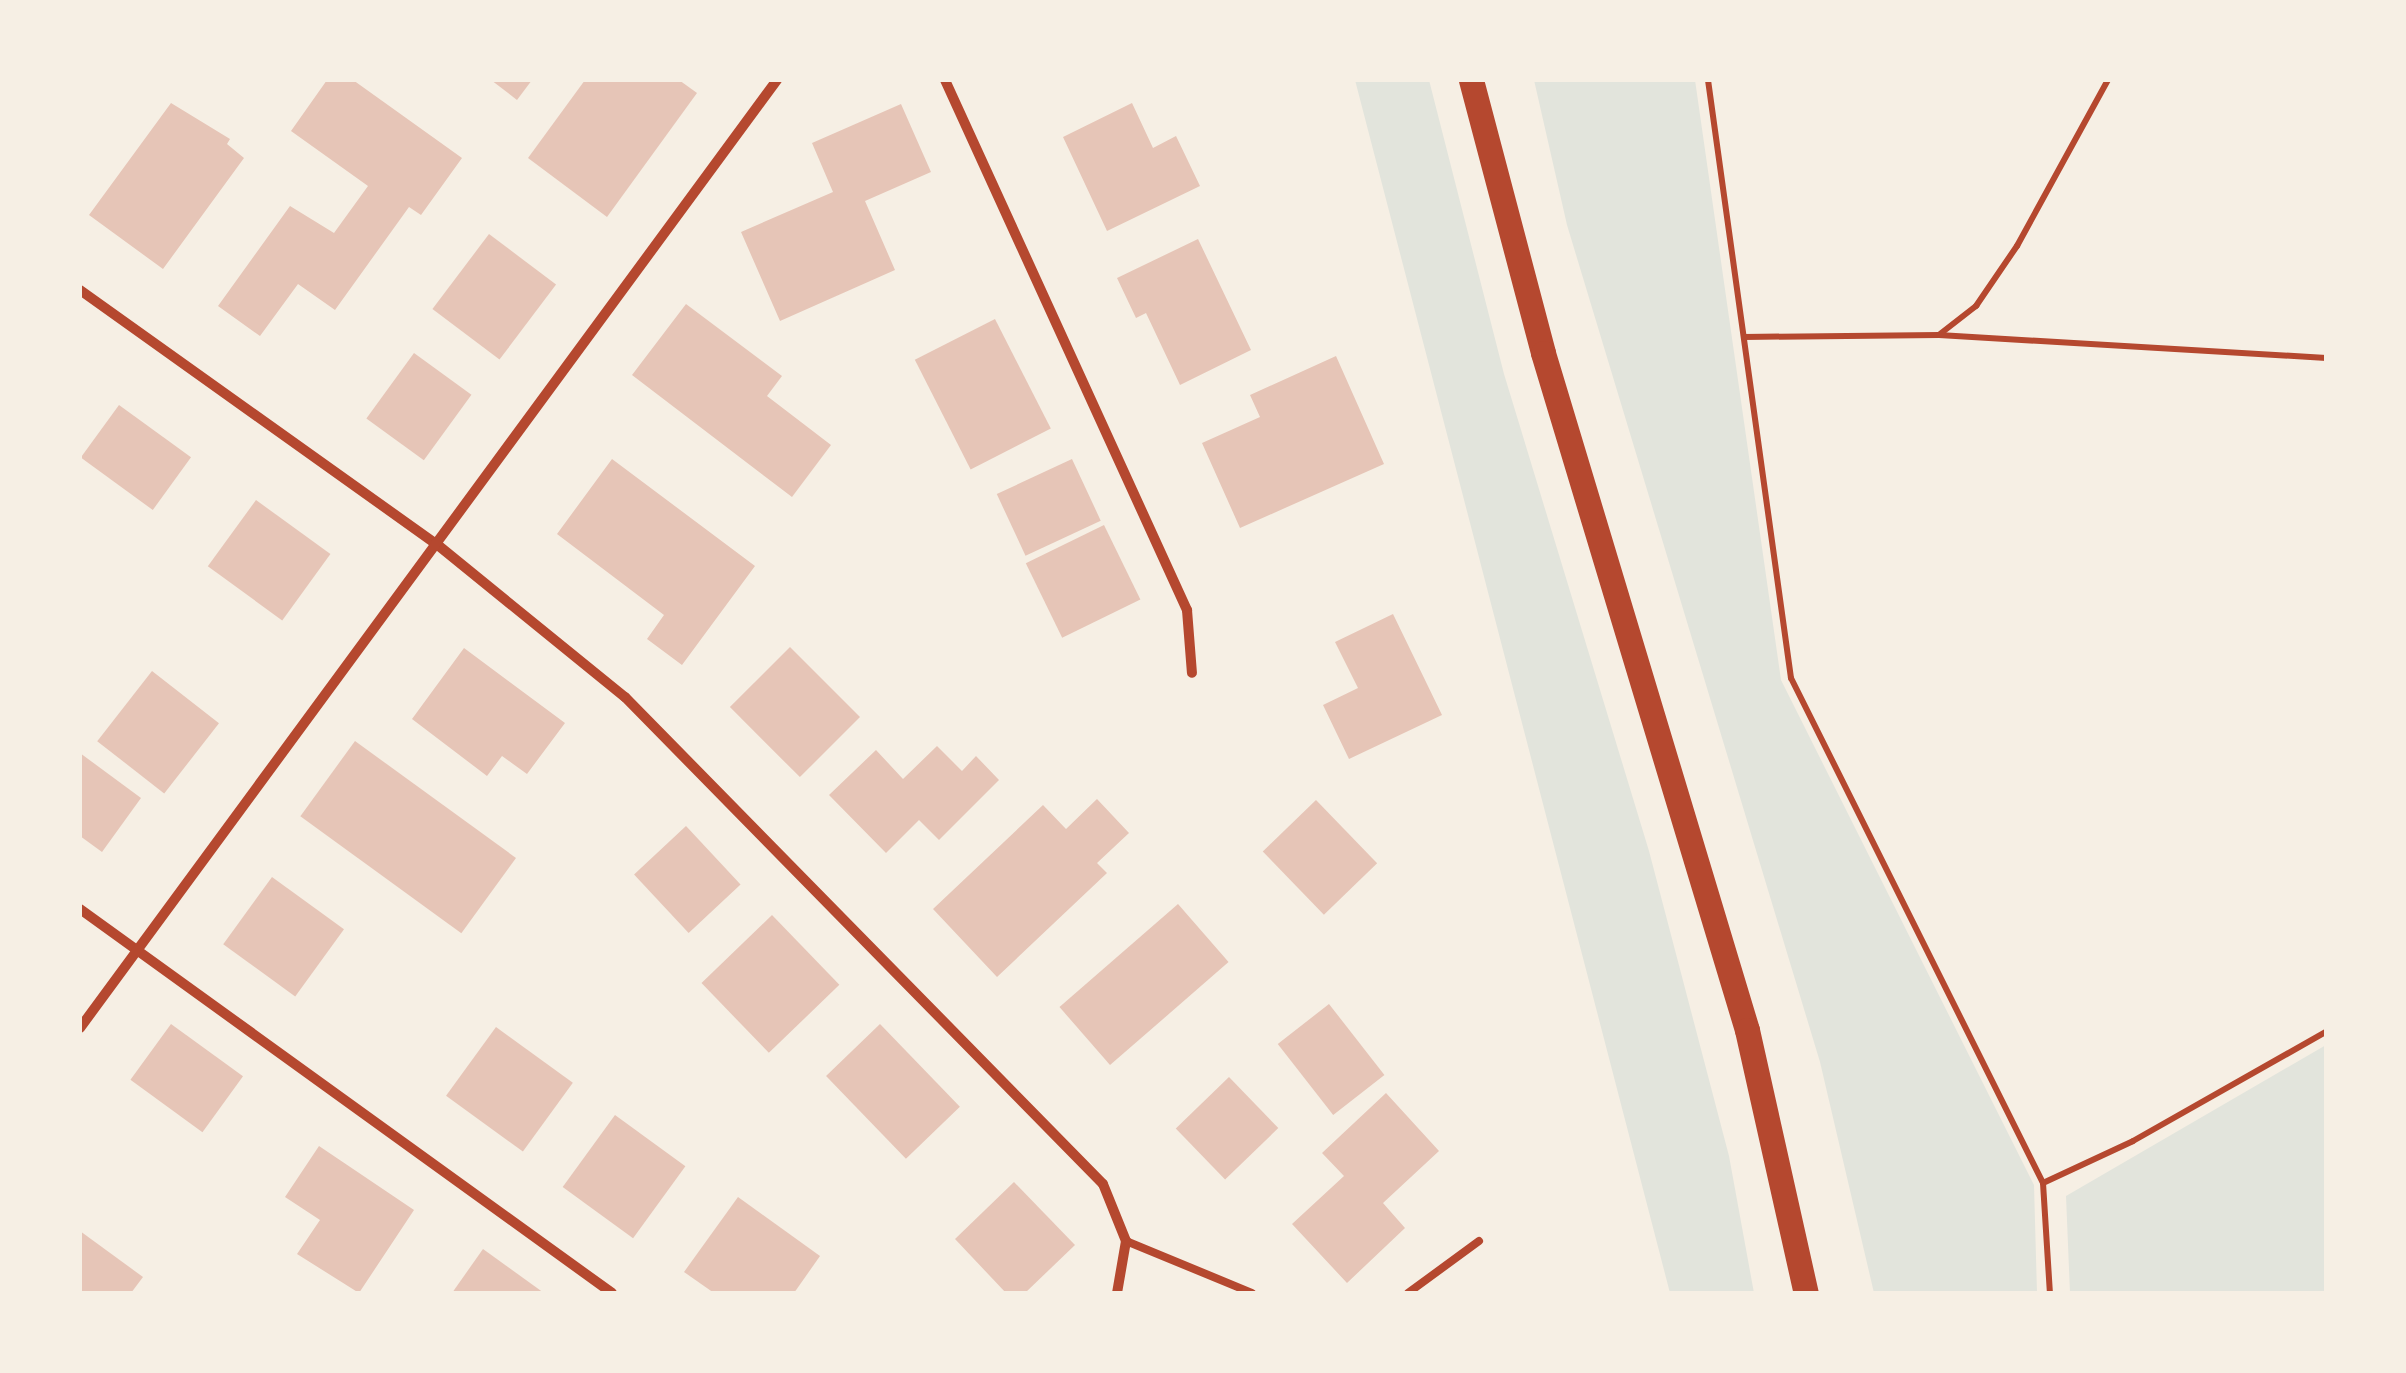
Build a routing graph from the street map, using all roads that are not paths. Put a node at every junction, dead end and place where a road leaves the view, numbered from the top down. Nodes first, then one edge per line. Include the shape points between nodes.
1 (944, 80) edge
2 (1472, 80) edge
3 (773, 81) edge
4 (80, 290) edge
5 (439, 546) junction
6 (1192, 672) dead end
7 (80, 909) edge
8 (137, 950) junction
9 (80, 1028) edge
10 (1126, 1241) junction
11 (1479, 1241) dead end
12 (612, 1293) edge
13 (1117, 1293) edge
14 (1252, 1293) edge
15 (1408, 1293) edge
16 (1806, 1293) edge

1 - 6 street via 1187,610
2 - 16 main road via 1543,353 1747,1030
3 - 5 street
4 - 5 street
5 - 8 street
5 - 10 street via 624,697 1103,1184
7 - 8 street
8 - 9 street
8 - 12 street
10 - 13 street
10 - 14 lane
11 - 15 lane

